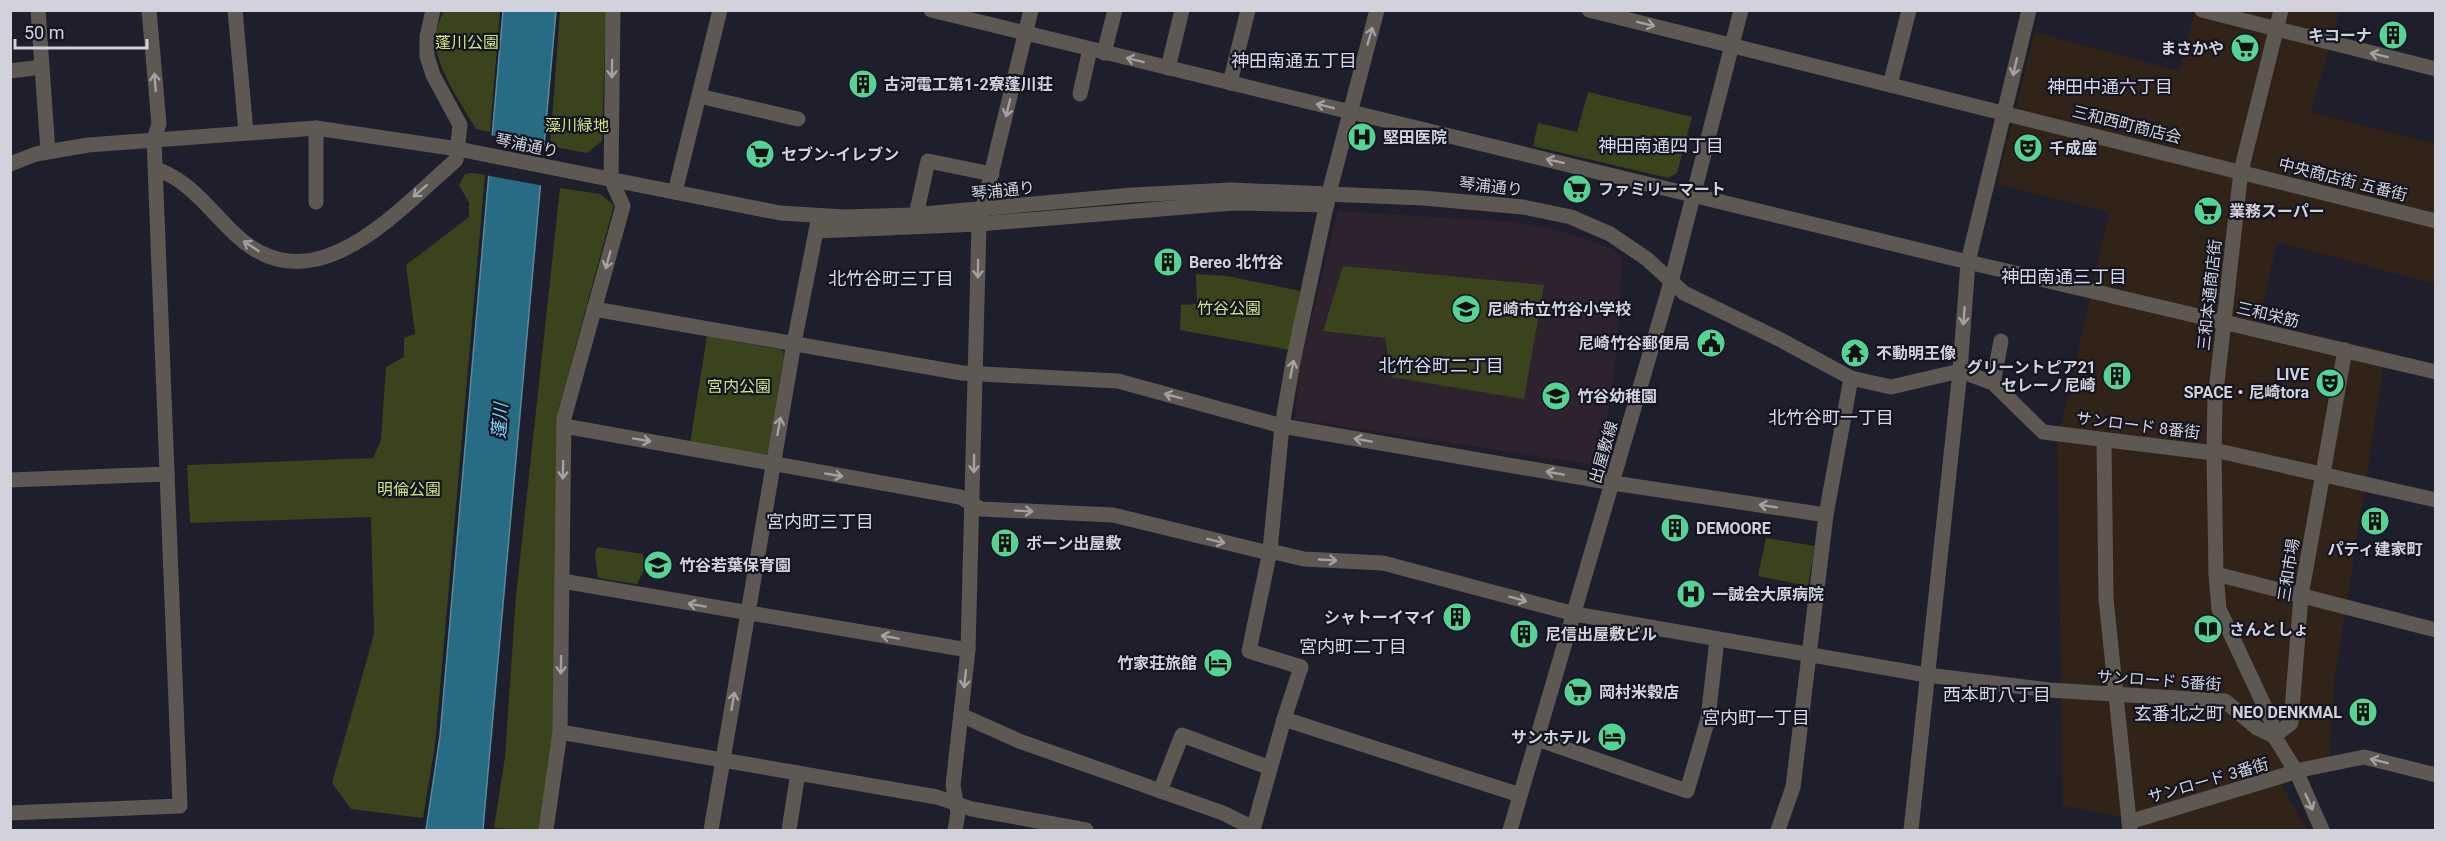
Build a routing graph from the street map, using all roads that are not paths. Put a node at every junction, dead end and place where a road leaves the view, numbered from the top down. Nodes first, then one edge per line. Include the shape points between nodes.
1 (38, 10) edge
2 (149, 10) edge
3 (236, 10) edge
4 (433, 10) edge
5 (613, 10) edge
6 (720, 10) edge
7 (1031, 10) edge
8 (1115, 10) edge
9 (1182, 10) edge
10 (1248, 10) edge
11 (1377, 10) edge
12 (1589, 10) edge
13 (1741, 10) edge
14 (1909, 10) edge
15 (2029, 10) edge
16 (2202, 10) edge
17 (2280, 10) edge
18 (939, 12) edge
19 (2276, 29) junction
20 (1026, 33) junction
21 (1732, 45) junction
22 (1097, 51) junction
23 (42, 67) junction
24 (1167, 68) junction
25 (2436, 69) edge
26 (10, 71) edge
27 (1230, 83) junction
28 (1890, 85) junction
29 (1080, 94) dead end
30 (699, 96) junction
31 (1349, 112) junction
32 (2004, 113) junction
33 (798, 119) dead end
34 (316, 129) junction
35 (246, 132) junction
36 (154, 139) junction
37 (48, 151) junction
38 (466, 151) junction
39 (10, 164) edge
40 (156, 169) junction
41 (2241, 171) junction
42 (992, 174) junction
43 (611, 180) junction
44 (675, 192) junction
45 (1694, 195) junction
46 (1328, 199) junction
47 (316, 202) dead end
48 (916, 215) junction
49 (981, 217) junction
50 (2436, 221) edge
51 (817, 224) junction
52 (1968, 262) junction
53 (1671, 282) junction
54 (594, 309) junction
55 (2224, 322) junction
56 (2001, 341) dead end
57 (794, 343) junction
58 (2352, 352) junction
59 (1960, 371) junction
60 (2436, 372) edge
61 (975, 374) junction
62 (1851, 378) junction
63 (1993, 382) junction
64 (564, 426) junction
65 (1282, 426) junction
66 (2104, 441) junction
67 (2214, 452) junction
68 (773, 464) junction
69 (167, 474) junction
70 (2322, 474) junction
71 (10, 480) edge
72 (1613, 483) junction
73 (2436, 500) edge
74 (973, 505) junction
75 (1826, 515) junction
76 (1270, 552) junction
77 (2216, 574) junction
78 (562, 581) junction
79 (2301, 596) junction
80 (748, 613) junction
81 (1575, 614) junction
82 (2436, 630) edge
83 (1717, 639) junction
84 (968, 650) junction
85 (1810, 656) junction
86 (1927, 675) junction
87 (2116, 695) junction
88 (961, 715) junction
89 (1284, 718) junction
90 (560, 732) junction
91 (2274, 736) junction
92 (1537, 740) junction
93 (723, 759) junction
94 (1270, 768) junction
95 (798, 772) junction
96 (2296, 773) junction
97 (2436, 775) edge
98 (1160, 790) junction
99 (1520, 795) junction
100 (956, 803) junction
101 (10, 813) edge
102 (2129, 826) edge
103 (1253, 829) edge
104 (546, 831) edge
105 (711, 831) edge
106 (789, 831) edge
107 (955, 831) edge
108 (1086, 831) edge
109 (1510, 831) edge
110 (1778, 831) edge
111 (1911, 831) edge
112 (2322, 831) edge

1 - 23 street
36 -> 2 street via 159,124
3 - 35 street
4 - 38 street via 427,56 460,125
5 -> 43 street
6 - 30 street
7 - 20 street
8 - 22 street
9 - 24 street
10 - 27 street
31 -> 11 street
12 -> 21 street, 三和西町商店会
13 - 21 street, 出屋敷線
14 - 28 street
15 -> 32 street
16 - 19 street
17 - 19 street, 三和本通商店街
18 - 20 street, 三和栄筋
25 -> 19 street
19 - 41 street, 三和本通商店街
20 - 22 street, 三和栄筋
20 -> 42 street
21 - 28 street, 三和西町商店会
21 - 45 street, 出屋敷線
24 -> 22 street, 三和栄筋
22 - 29 street
23 - 26 street
23 - 37 street
24 - 27 street, 三和栄筋
31 -> 27 street, 三和栄筋
28 - 32 street, 三和西町商店会
30 - 33 street
30 - 44 street
45 -> 31 street, 三和栄筋
31 - 46 street
32 - 41 street, 三和西町商店会
32 - 52 street
34 - 35 street, 琴浦通り
34 - 38 street, 琴浦通り
34 - 47 street
35 - 36 street, 琴浦通り
36 - 37 street, 琴浦通り
36 - 40 street
37 - 39 street, 琴浦通り
38 -> 40 street via 368,236 319,261 293,262 252,249 195,191 171,174
38 - 43 street, 琴浦通り
40 - 69 street
41 - 50 street, 中央商店街 五番街
41 - 55 street, 三和本通商店街
42 - 48 street via 928,161
42 - 49 street
43 - 44 street, 琴浦通り
43 -> 54 street via 622,206
44 - 51 street, 琴浦通り
45 - 52 street, 三和栄筋
45 - 53 street, 出屋敷線
46 - 49 street, 琴浦通り via 1231,190
46 - 53 street, 琴浦通り via 1481,202 1563,215 1618,239
65 -> 46 street
48 - 49 street, 琴浦通り
48 - 51 street, 琴浦通り
49 - 51 street
49 -> 61 street
51 - 57 street
52 - 55 street, 三和栄筋
52 -> 59 street
53 - 62 street, 琴浦通り via 1684,293
53 - 72 street, 出屋敷線
54 - 57 street
54 - 64 street
55 - 58 street, 三和栄筋
55 - 67 street, 三和本通商店街
56 - 63 street
57 - 61 street
68 -> 57 street
58 - 60 street, 三和栄筋
58 - 70 street, 三和市場
59 - 62 street, 琴浦通り via 1891,387
59 - 63 street
59 - 86 street
65 -> 61 street via 1118,381
61 -> 74 street
62 - 75 street
63 - 66 street, サンロード 8番街 via 2043,432
64 -> 68 street, サンロード 5番街
64 -> 78 street
72 -> 65 street
65 - 76 street
66 - 67 street, サンロード 8番街
66 - 87 street via 2105,567
67 - 70 street
67 - 77 street, 三和本通商店街
68 -> 74 street, サンロード 5番街 via 960,497
68 - 80 street
69 - 71 street
69 - 101 street via 180,806
70 - 73 street
70 - 79 street, 三和市場
75 -> 72 street
72 - 81 street, 出屋敷線
74 -> 76 street, サンロード 5番街 via 981,509 1113,515
74 - 84 street
75 - 85 street
76 -> 81 street, サンロード 5番街 via 1304,559 1383,563
76 - 89 street via 1249,651 1301,667
77 - 79 street
77 - 91 street, 三和本通商店街 via 2219,609 2271,720
80 -> 78 street
78 -> 90 street
79 - 82 street
79 - 91 street, 三和市場 via 2291,723
84 -> 80 street
93 -> 80 street
81 - 83 street, サンロード 5番街
81 - 92 street, 出屋敷線
83 - 85 street, サンロード 5番街
83 - 92 street via 1708,719 1687,791
84 -> 88 street
85 - 86 street, サンロード 5番街
85 - 110 street via 1794,787
86 - 87 street, サンロード 5番街
86 - 111 street
87 - 91 street, サンロード 5番街 via 2225,701 2257,728
87 - 102 street
88 - 98 street via 1019,741
88 - 100 street via 953,785
89 - 94 street
89 - 99 street
90 - 93 street
90 - 104 street
91 - 96 street
92 - 99 street, 出屋敷線
93 - 95 street
93 - 105 street
94 - 98 street via 1182,735
94 - 103 street
95 - 100 street
95 - 106 street
97 -> 96 street, サンロード 3番街 via 2364,757
96 - 102 street, サンロード 3番街
96 -> 112 street
98 - 103 street via 1223,813
99 - 109 street, 出屋敷線
100 - 107 street
100 - 108 street

